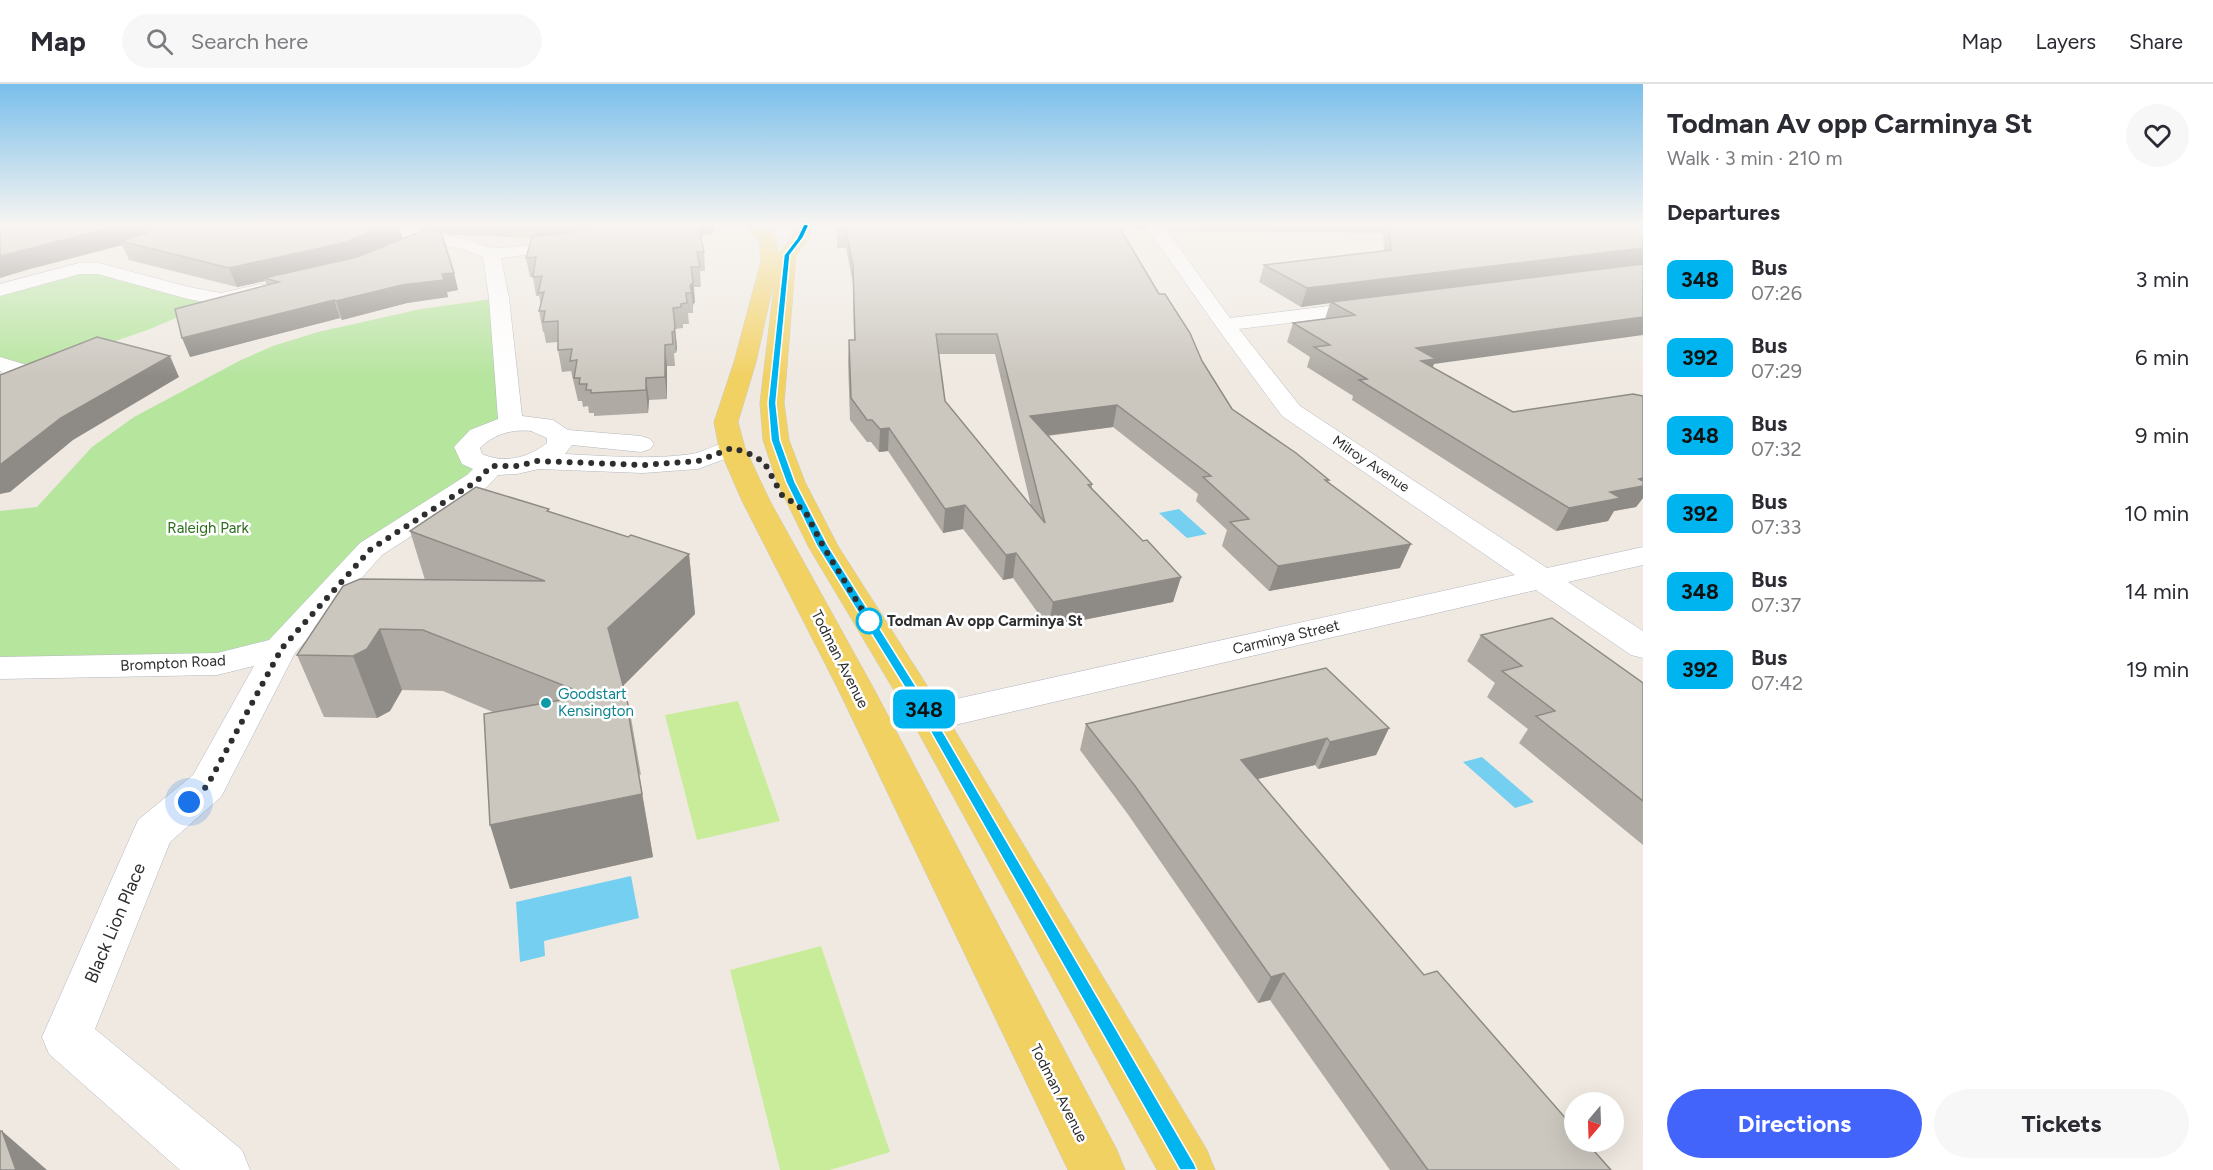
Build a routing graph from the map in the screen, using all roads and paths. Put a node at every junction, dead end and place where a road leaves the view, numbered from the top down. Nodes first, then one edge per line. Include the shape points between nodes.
1 (51, 276) edge
2 (124, 276) edge
3 (495, 276) edge
4 (766, 276) edge
5 (785, 276) edge
6 (1190, 276) edge
7 (277, 286) edge
8 (0, 290) edge
9 (1388, 305) edge
10 (1225, 325) junction
11 (0, 364) edge
12 (0, 385) edge
13 (773, 387) junction
14 (511, 424) junction
15 (560, 436) junction
16 (732, 448) junction
17 (537, 461) junction
18 (491, 466) junction
19 (805, 511) junction
20 (1643, 556) edge
21 (1545, 579) junction
22 (1643, 647) edge
23 (282, 648) junction
24 (0, 668) edge
25 (929, 718) junction
26 (222, 1170) edge
27 (1097, 1170) edge
28 (1187, 1170) edge

1 - 8 street
2 - 7 street via 220,299
3 - 14 street
4 - 16 main road, Todman Avenue via 726,422
5 - 13 main road
6 - 10 street, Milroy Avenue
9 - 10 street
10 - 21 street, Milroy Avenue via 1291,411
11 - 12 street via 19,370
13 - 16 main road via 758,405 754,435
13 - 19 main road via 776,440
14 - 15 street via 543,424
14 - 18 street via 480,433 467,447 471,458
15 - 16 street via 629,444 697,441
15 - 17 street via 559,446
16 - 17 street via 698,461 644,465
16 - 19 main road via 764,462 782,495
16 - 27 main road, Todman Avenue
17 - 18 street
18 - 23 street via 477,481 371,549
19 - 25 main road via 844,582
20 - 21 street, Carminya Street
21 - 22 street, Milroy Avenue
21 - 25 street, Carminya Street
23 - 24 street, Brompton Road via 217,664
23 - 26 street, Black Lion Place via 207,786 153,832 68,1036
25 - 28 main road

